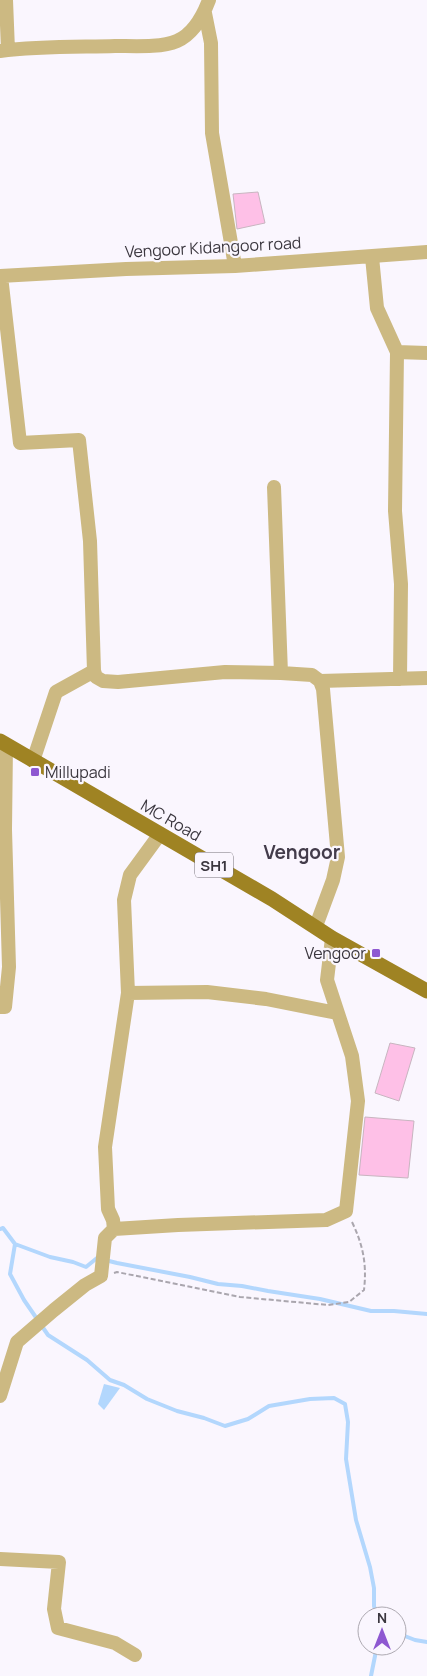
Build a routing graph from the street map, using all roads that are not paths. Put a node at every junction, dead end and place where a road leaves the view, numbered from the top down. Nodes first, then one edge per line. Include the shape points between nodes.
1 (6, 0) edge
2 (207, 6) edge
3 (4, 51) edge
4 (427, 252) edge
5 (372, 257) junction
6 (235, 266) junction
7 (1, 276) edge
8 (397, 352) junction
9 (427, 353) edge
10 (274, 487) dead end
11 (94, 671) junction
12 (281, 673) junction
13 (400, 678) junction
14 (427, 678) edge
15 (320, 681) junction
16 (3, 743) edge
17 (34, 761) junction
18 (160, 834) junction
19 (316, 926) junction
20 (332, 938) junction
21 (427, 991) edge
22 (128, 993) junction
23 (0, 1007) edge
24 (338, 1013) junction
25 (114, 1229) junction
26 (0, 1396) edge
27 (0, 1559) edge
28 (135, 1655) dead end

1 - 3 street
2 - 3 street via 192,30 176,41 151,46
2 - 6 street via 211,43 212,133
4 - 5 street, Vengoor Kidangoor road
5 - 6 street, Vengoor Kidangoor road
5 - 8 street via 378,308
6 - 7 street, Vengoor Kidangoor road
7 - 11 street via 20,443 79,440 90,541
8 - 9 street
8 - 13 street
10 - 12 street
11 - 12 street via 96,677 103,681 118,682 225,672
11 - 17 street via 56,692
12 - 15 street via 312,675
13 - 14 street
13 - 15 street
15 - 19 street via 338,857
16 - 17 main road, MC Road / SH1
16 - 23 street via 9,967 5,1007
17 - 18 main road, MC Road / SH1
18 - 19 main road, MC Road / SH1
18 - 22 street via 130,875 124,900
19 - 20 main road, MC Road / SH1
20 - 21 main road, MC Road / SH1
20 - 24 street via 327,980
22 - 24 street via 206,992 266,999
22 - 25 street via 105,1147 108,1209
24 - 25 street via 352,1056 358,1101 346,1211 326,1220
25 - 26 street via 105,1238 101,1276 85,1285 17,1342
27 - 28 street via 59,1562 54,1609 58,1628 115,1643

